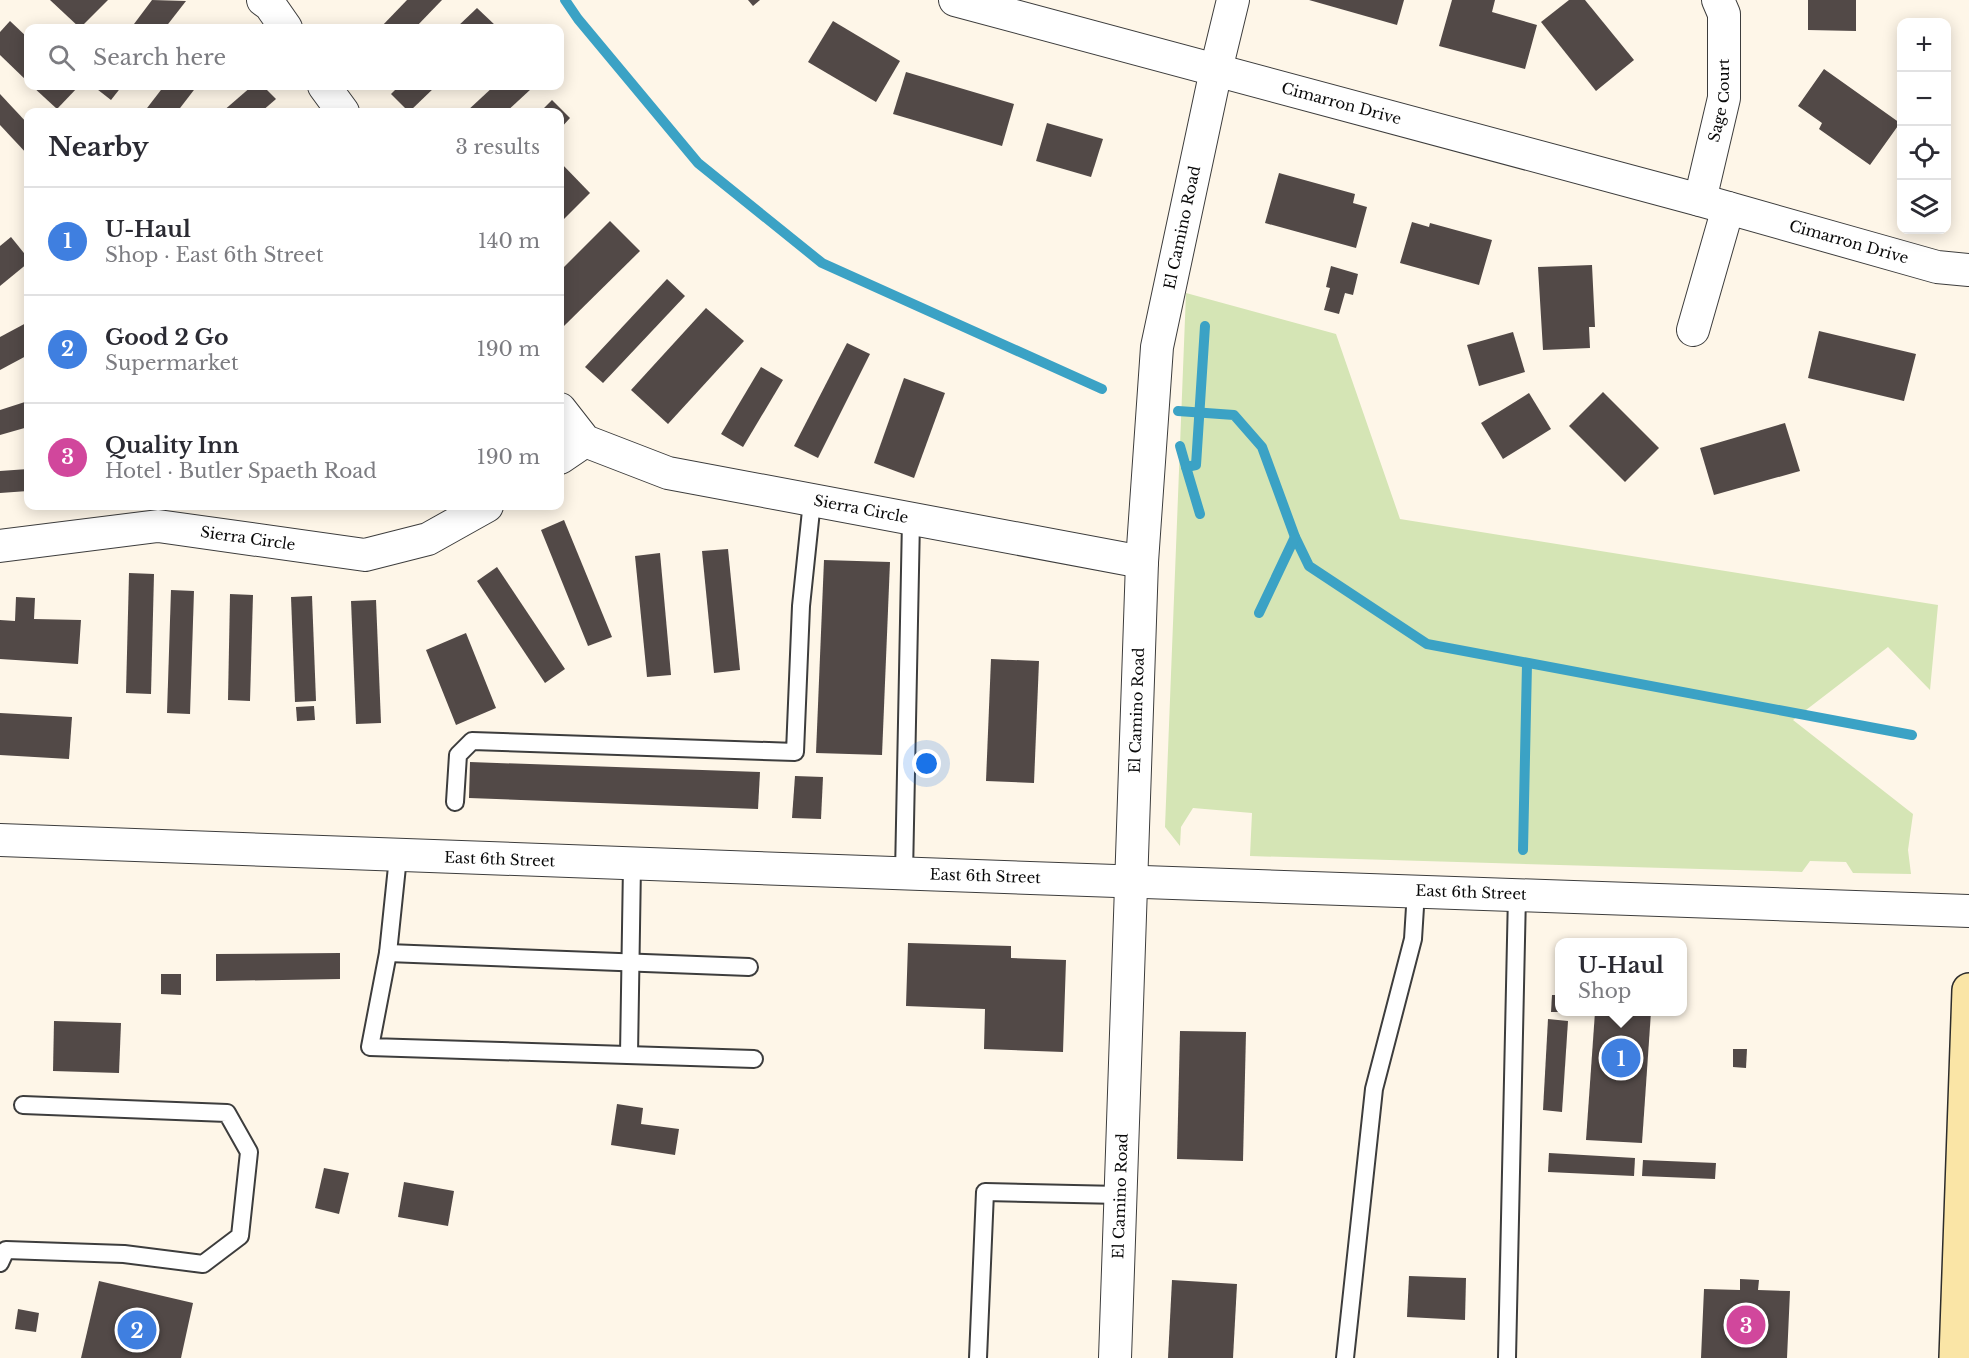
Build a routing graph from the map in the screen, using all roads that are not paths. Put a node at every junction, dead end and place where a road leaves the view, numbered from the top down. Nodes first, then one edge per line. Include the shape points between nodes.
1 (262, 0) edge
2 (955, 0) edge
3 (1233, 0) edge
4 (1718, 0) edge
5 (283, 24) edge
6 (1216, 70) junction
7 (327, 90) edge
8 (340, 108) edge
9 (1714, 204) junction
10 (1969, 270) edge
11 (1693, 330) dead end
12 (564, 422) edge
13 (572, 449) edge
14 (812, 501) junction
15 (480, 510) edge
16 (911, 520) junction
17 (0, 546) edge
18 (1142, 562) junction
19 (455, 802) dead end
20 (0, 840) edge
21 (398, 857) junction
22 (632, 865) junction
23 (904, 874) junction
24 (1131, 882) junction
25 (1416, 891) junction
26 (1517, 894) junction
27 (1969, 911) edge
28 (388, 953) junction
29 (631, 962) junction
30 (749, 967) dead end
31 (1969, 990) edge
32 (629, 1055) junction
33 (754, 1059) dead end
34 (23, 1105) dead end
35 (1120, 1195) junction
36 (0, 1263) edge
37 (978, 1358) edge
38 (1115, 1358) edge
39 (1345, 1358) edge
40 (1508, 1358) edge
41 (1956, 1358) edge

1 - 5 street
2 - 6 street, Cimarron Drive
3 - 6 street, El Camino Road
4 - 9 street, Sage Court via 1724,14 1724,98
6 - 9 street, Cimarron Drive
6 - 18 street, El Camino Road via 1157,346
7 - 8 street
9 - 10 street, Cimarron Drive via 1937,267
9 - 11 street
12 - 13 street, Sierra Circle
13 - 14 street, Sierra Circle via 668,473
14 - 16 street, Sierra Circle
14 - 19 lane via 801,606 795,752 472,741 458,755
15 - 17 street, Sierra Circle via 428,539 365,555 158,526
16 - 18 street, Sierra Circle
16 - 23 lane
18 - 24 street, El Camino Road
20 - 21 street, East 6th Street
21 - 22 street, East 6th Street
21 - 28 lane
22 - 23 street, East 6th Street
22 - 29 lane
23 - 24 street, East 6th Street
24 - 25 street, East 6th Street
24 - 35 street, El Camino Road
25 - 26 street, East 6th Street
25 - 39 lane via 1413,939 1374,1089
26 - 27 street, East 6th Street
26 - 40 lane
28 - 29 lane
28 - 32 lane via 370,1047
29 - 30 lane
29 - 32 lane
31 - 41 main road
32 - 33 lane
34 - 36 lane via 227,1113 249,1152 240,1236 203,1264 124,1254 6,1250
35 - 37 lane via 984,1192
35 - 38 street, El Camino Road

